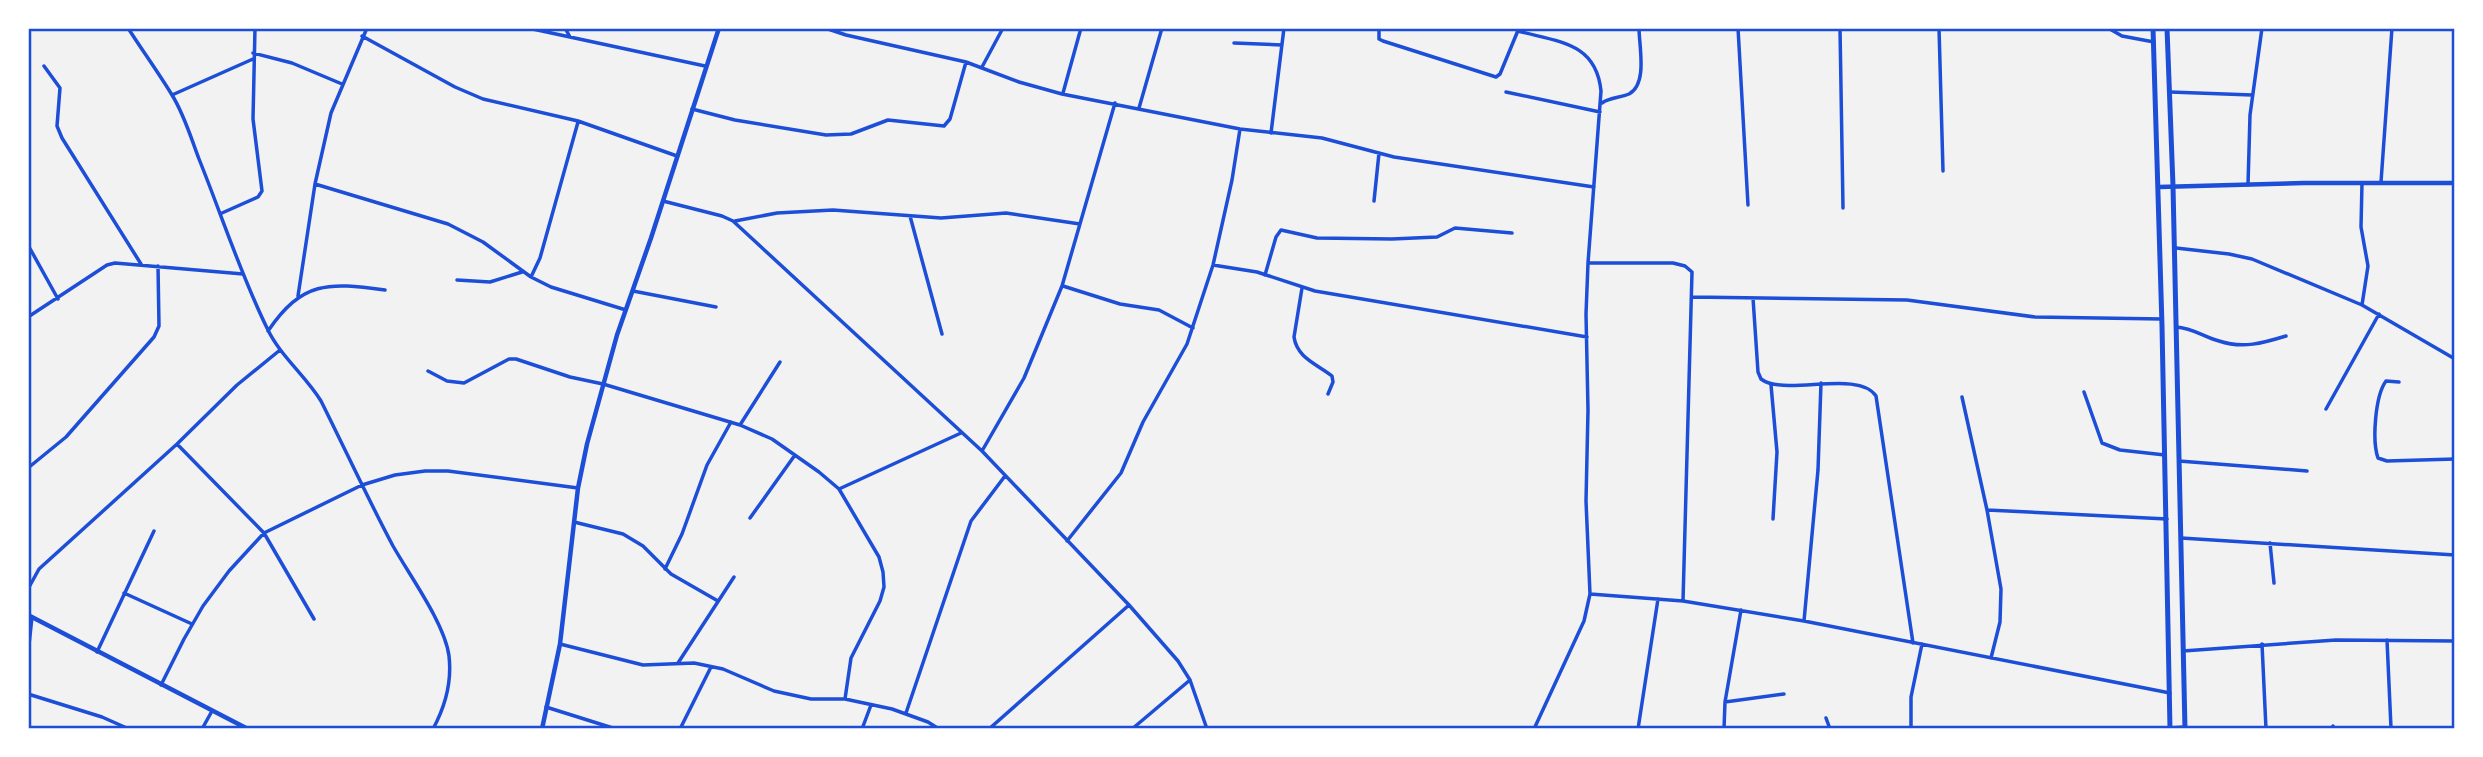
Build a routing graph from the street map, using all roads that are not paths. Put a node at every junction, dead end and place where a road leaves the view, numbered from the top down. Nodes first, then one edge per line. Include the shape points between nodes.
1 (128, 28) edge
2 (255, 28) edge
3 (367, 28) edge
4 (527, 28) edge
5 (565, 28) edge
6 (719, 28) edge
7 (825, 28) edge
8 (1003, 28) edge
9 (1081, 28) edge
10 (1163, 28) edge
11 (1284, 28) edge
12 (1379, 28) edge
13 (1639, 28) edge
14 (1738, 28) edge
15 (1840, 28) edge
16 (1939, 28) edge
17 (2108, 28) edge
18 (2153, 28) edge
19 (2167, 28) edge
20 (2262, 28) edge
21 (2392, 28) edge
22 (1519, 29) edge
23 (362, 36) junction
24 (570, 37) junction
25 (2154, 42) junction
26 (1234, 43) dead end
27 (1282, 45) junction
28 (253, 56) junction
29 (966, 62) junction
30 (44, 66) dead end
31 (705, 66) junction
32 (982, 67) junction
33 (342, 84) junction
34 (1506, 92) dead end
35 (2169, 92) junction
36 (1062, 94) junction
37 (172, 95) junction
38 (2252, 95) junction
39 (1115, 103) junction
40 (1601, 104) junction
41 (1139, 108) junction
42 (692, 109) junction
43 (1600, 112) junction
44 (578, 121) junction
45 (1240, 129) junction
46 (1271, 133) junction
47 (1379, 153) junction
48 (677, 156) junction
49 (1943, 171) dead end
50 (2381, 182) junction
51 (2362, 183) junction
52 (2455, 183) edge
53 (315, 184) junction
54 (2248, 185) junction
55 (2173, 186) junction
56 (1594, 187) junction
57 (2159, 187) junction
58 (663, 201) junction
59 (1374, 201) dead end
60 (1748, 205) dead end
61 (1843, 208) dead end
62 (221, 213) junction
63 (910, 216) junction
64 (733, 221) junction
65 (1080, 224) junction
66 (1513, 233) dead end
67 (28, 245) edge
68 (2174, 248) junction
69 (1588, 263) junction
70 (141, 264) junction
71 (1213, 265) junction
72 (159, 266) junction
73 (522, 272) junction
74 (243, 274) junction
75 (1265, 275) junction
76 (531, 277) junction
77 (457, 280) dead end
78 (1062, 286) junction
79 (1302, 288) junction
80 (385, 290) dead end
81 (633, 291) junction
82 (298, 296) junction
83 (1692, 296) junction
84 (1753, 298) junction
85 (58, 299) junction
86 (2362, 305) junction
87 (716, 307) dead end
88 (626, 310) junction
89 (2379, 314) junction
90 (28, 317) edge
91 (2162, 318) junction
92 (2176, 327) junction
93 (1193, 328) junction
94 (268, 331) junction
95 (942, 334) dead end
96 (2286, 336) dead end
97 (1587, 337) junction
98 (280, 350) junction
99 (2455, 359) edge
100 (780, 362) dead end
101 (428, 371) dead end
102 (2399, 382) dead end
103 (1821, 383) junction
104 (603, 384) junction
105 (1771, 385) junction
106 (2084, 392) dead end
107 (1328, 394) dead end
108 (1962, 397) dead end
109 (2326, 409) dead end
110 (731, 422) junction
111 (740, 425) junction
112 (961, 433) junction
113 (177, 444) junction
114 (982, 451) junction
115 (795, 455) junction
116 (2165, 455) junction
117 (2455, 459) edge
118 (28, 460) edge
119 (2179, 461) junction
120 (30, 467) edge
121 (2307, 471) dead end
122 (1005, 476) junction
123 (362, 485) junction
124 (578, 488) junction
125 (839, 489) junction
126 (1987, 510) junction
127 (750, 517) dead end
128 (1773, 519) dead end
129 (2166, 519) junction
130 (575, 522) junction
131 (154, 531) dead end
132 (264, 533) junction
133 (2181, 538) junction
134 (1067, 541) junction
135 (2270, 542) junction
136 (2455, 555) edge
137 (666, 569) junction
138 (734, 577) dead end
139 (2274, 583) dead end
140 (28, 589) edge
141 (124, 592) junction
142 (1590, 594) junction
143 (1658, 599) junction
144 (718, 601) junction
145 (1683, 601) junction
146 (1129, 605) junction
147 (1741, 610) junction
148 (30, 616) edge
149 (314, 619) dead end
150 (1804, 621) junction
151 (192, 624) junction
152 (2387, 640) junction
153 (2455, 641) edge
154 (1913, 643) junction
155 (560, 644) junction
156 (1922, 644) junction
157 (2262, 644) junction
158 (2183, 651) junction
159 (97, 652) junction
160 (28, 653) edge
161 (1992, 658) junction
162 (678, 663) junction
163 (711, 667) junction
164 (1190, 680) junction
165 (161, 685) junction
166 (2170, 693) junction
167 (28, 694) edge
168 (1784, 694) dead end
169 (845, 699) junction
170 (1726, 702) junction
171 (871, 705) junction
172 (546, 707) junction
173 (212, 710) junction
174 (906, 713) junction
175 (1826, 718) dead end
176 (2185, 728) edge
177 (2391, 728) edge
178 (129, 729) edge
179 (202, 729) edge
180 (248, 729) edge
181 (433, 729) edge
182 (542, 729) edge
183 (616, 729) edge
184 (680, 729) edge
185 (862, 729) edge
186 (939, 729) edge
187 (989, 729) edge
188 (1132, 729) edge
189 (1207, 729) edge
190 (1534, 729) edge
191 (1638, 729) edge
192 (1724, 729) edge
193 (1830, 729) edge
194 (1911, 729) edge
195 (2169, 729) edge
196 (2266, 729) edge

1 - 37 street
2 - 28 street
3 - 23 street
4 - 24 street
5 - 24 street
6 - 31 street
7 - 29 street
8 - 32 street
9 - 36 street
10 - 41 street
11 - 27 street
12 - 22 street via 1382,41 1496,77
13 - 40 street via 1636,88
14 - 60 street
15 - 61 street
16 - 49 street
17 - 25 street via 2137,41
18 - 25 main road
19 - 35 main road
20 - 38 street
21 - 50 street
22 - 40 street via 1575,46 1589,58 1599,73
23 - 33 street
23 - 44 street via 483,99
24 - 31 street
25 - 57 main road
26 - 27 street
27 - 46 street
28 - 33 street via 292,63
28 - 37 street
28 - 62 street via 253,119 262,191
29 - 32 street
29 - 42 street via 944,126 888,120 851,134 826,135
30 - 70 street via 60,88 57,126 62,138
31 - 42 street
32 - 36 street
33 - 53 street
34 - 43 street
35 - 38 street
35 - 55 main road
36 - 39 street
37 - 62 street
38 - 54 street
39 - 41 street
39 - 65 street
40 - 43 street
41 - 45 street
42 - 48 street
43 - 56 street
44 - 48 street
44 - 76 street
45 - 46 street
45 - 71 street
46 - 47 street via 1322,138
47 - 56 street
47 - 59 street
48 - 58 street
50 - 51 street
50 - 52 street
51 - 54 street
51 - 86 street via 2361,227 2368,266
53 - 73 street via 448,224 483,242
53 - 82 street
54 - 55 street
55 - 57 street
55 - 68 main road
56 - 69 street
57 - 91 main road
58 - 64 street
58 - 81 street
62 - 74 street
63 - 64 street via 833,210
63 - 65 street via 1006,213
63 - 95 street
64 - 112 street
65 - 78 street
66 - 75 street via 1455,228 1437,237 1392,239 1317,237 1281,230
67 - 85 street
68 - 86 street via 2252,259
68 - 92 main road
69 - 83 street via 1685,266 1692,272
69 - 97 street
70 - 72 street
70 - 85 street via 107,265
71 - 75 street
71 - 93 street
72 - 74 street
72 - 120 street via 159,326 154,337 66,437
73 - 76 street
73 - 77 street via 490,282
74 - 94 street
75 - 79 street
76 - 88 street
78 - 93 street via 1120,304 1159,310
78 - 114 street via 1024,378
79 - 97 street
79 - 107 street via 1295,344 1304,357 1332,376
80 - 82 street via 339,285
81 - 87 street
81 - 88 street
82 - 94 street
83 - 84 street
83 - 145 street
84 - 91 street via 1907,300 2035,317
84 - 105 street via 1758,372
85 - 90 street
86 - 89 street
88 - 104 street
89 - 99 street
89 - 109 street
91 - 116 main road
92 - 96 street via 2247,346
92 - 119 main road
93 - 134 street via 1121,473
94 - 98 street
97 - 142 street
98 - 113 street
98 - 123 street via 312,386
100 - 111 street
101 - 104 street via 464,383 516,359
102 - 117 street via 2386,381 2381,390 2378,458
103 - 105 street
103 - 150 street
103 - 154 street via 1863,386 1876,396
104 - 110 street
104 - 124 street
105 - 128 street via 1777,452
106 - 116 street via 2102,443 2120,450
108 - 126 street
110 - 111 street
110 - 137 street via 708,465
111 - 115 street
112 - 114 street
112 - 125 street
113 - 132 street
113 - 140 street via 39,569
114 - 122 street
115 - 125 street
115 - 127 street
116 - 129 main road
118 - 120 street
119 - 121 street
119 - 133 main road
122 - 134 street
122 - 174 street via 971,521
123 - 124 street via 394,475 449,471
123 - 132 street
123 - 181 street via 446,645 450,677
124 - 130 street
125 - 169 street via 884,572 880,601 851,658
126 - 129 street
126 - 161 street via 2002,605
129 - 166 main road
130 - 137 street via 623,534
130 - 155 street
131 - 141 street
132 - 149 street
132 - 151 street via 229,571
133 - 135 street
133 - 158 main road
134 - 146 street
135 - 136 street
135 - 139 street
137 - 144 street
138 - 144 street
141 - 151 street
141 - 159 street
142 - 143 street
142 - 190 street via 1584,621
143 - 145 street
143 - 191 street
144 - 162 street
145 - 147 street
146 - 164 street
146 - 187 street
147 - 150 street
147 - 170 street
148 - 159 street
148 - 160 street
150 - 154 street
151 - 165 street
152 - 153 street
152 - 157 street
152 - 177 street
154 - 156 street
155 - 162 street via 643,665
155 - 172 street
156 - 161 street
156 - 194 street via 1911,697
157 - 158 street
157 - 196 street
158 - 176 main road
159 - 165 street
161 - 166 street
162 - 163 street
163 - 169 street via 774,691 811,699
163 - 184 street
164 - 188 street
164 - 189 street
165 - 173 street
166 - 195 main road
167 - 178 street
168 - 170 street
169 - 171 street
170 - 192 street
171 - 174 street
171 - 185 street
172 - 182 street
172 - 183 street
173 - 179 street
173 - 180 street
174 - 186 street
175 - 193 street
176 - 195 street

